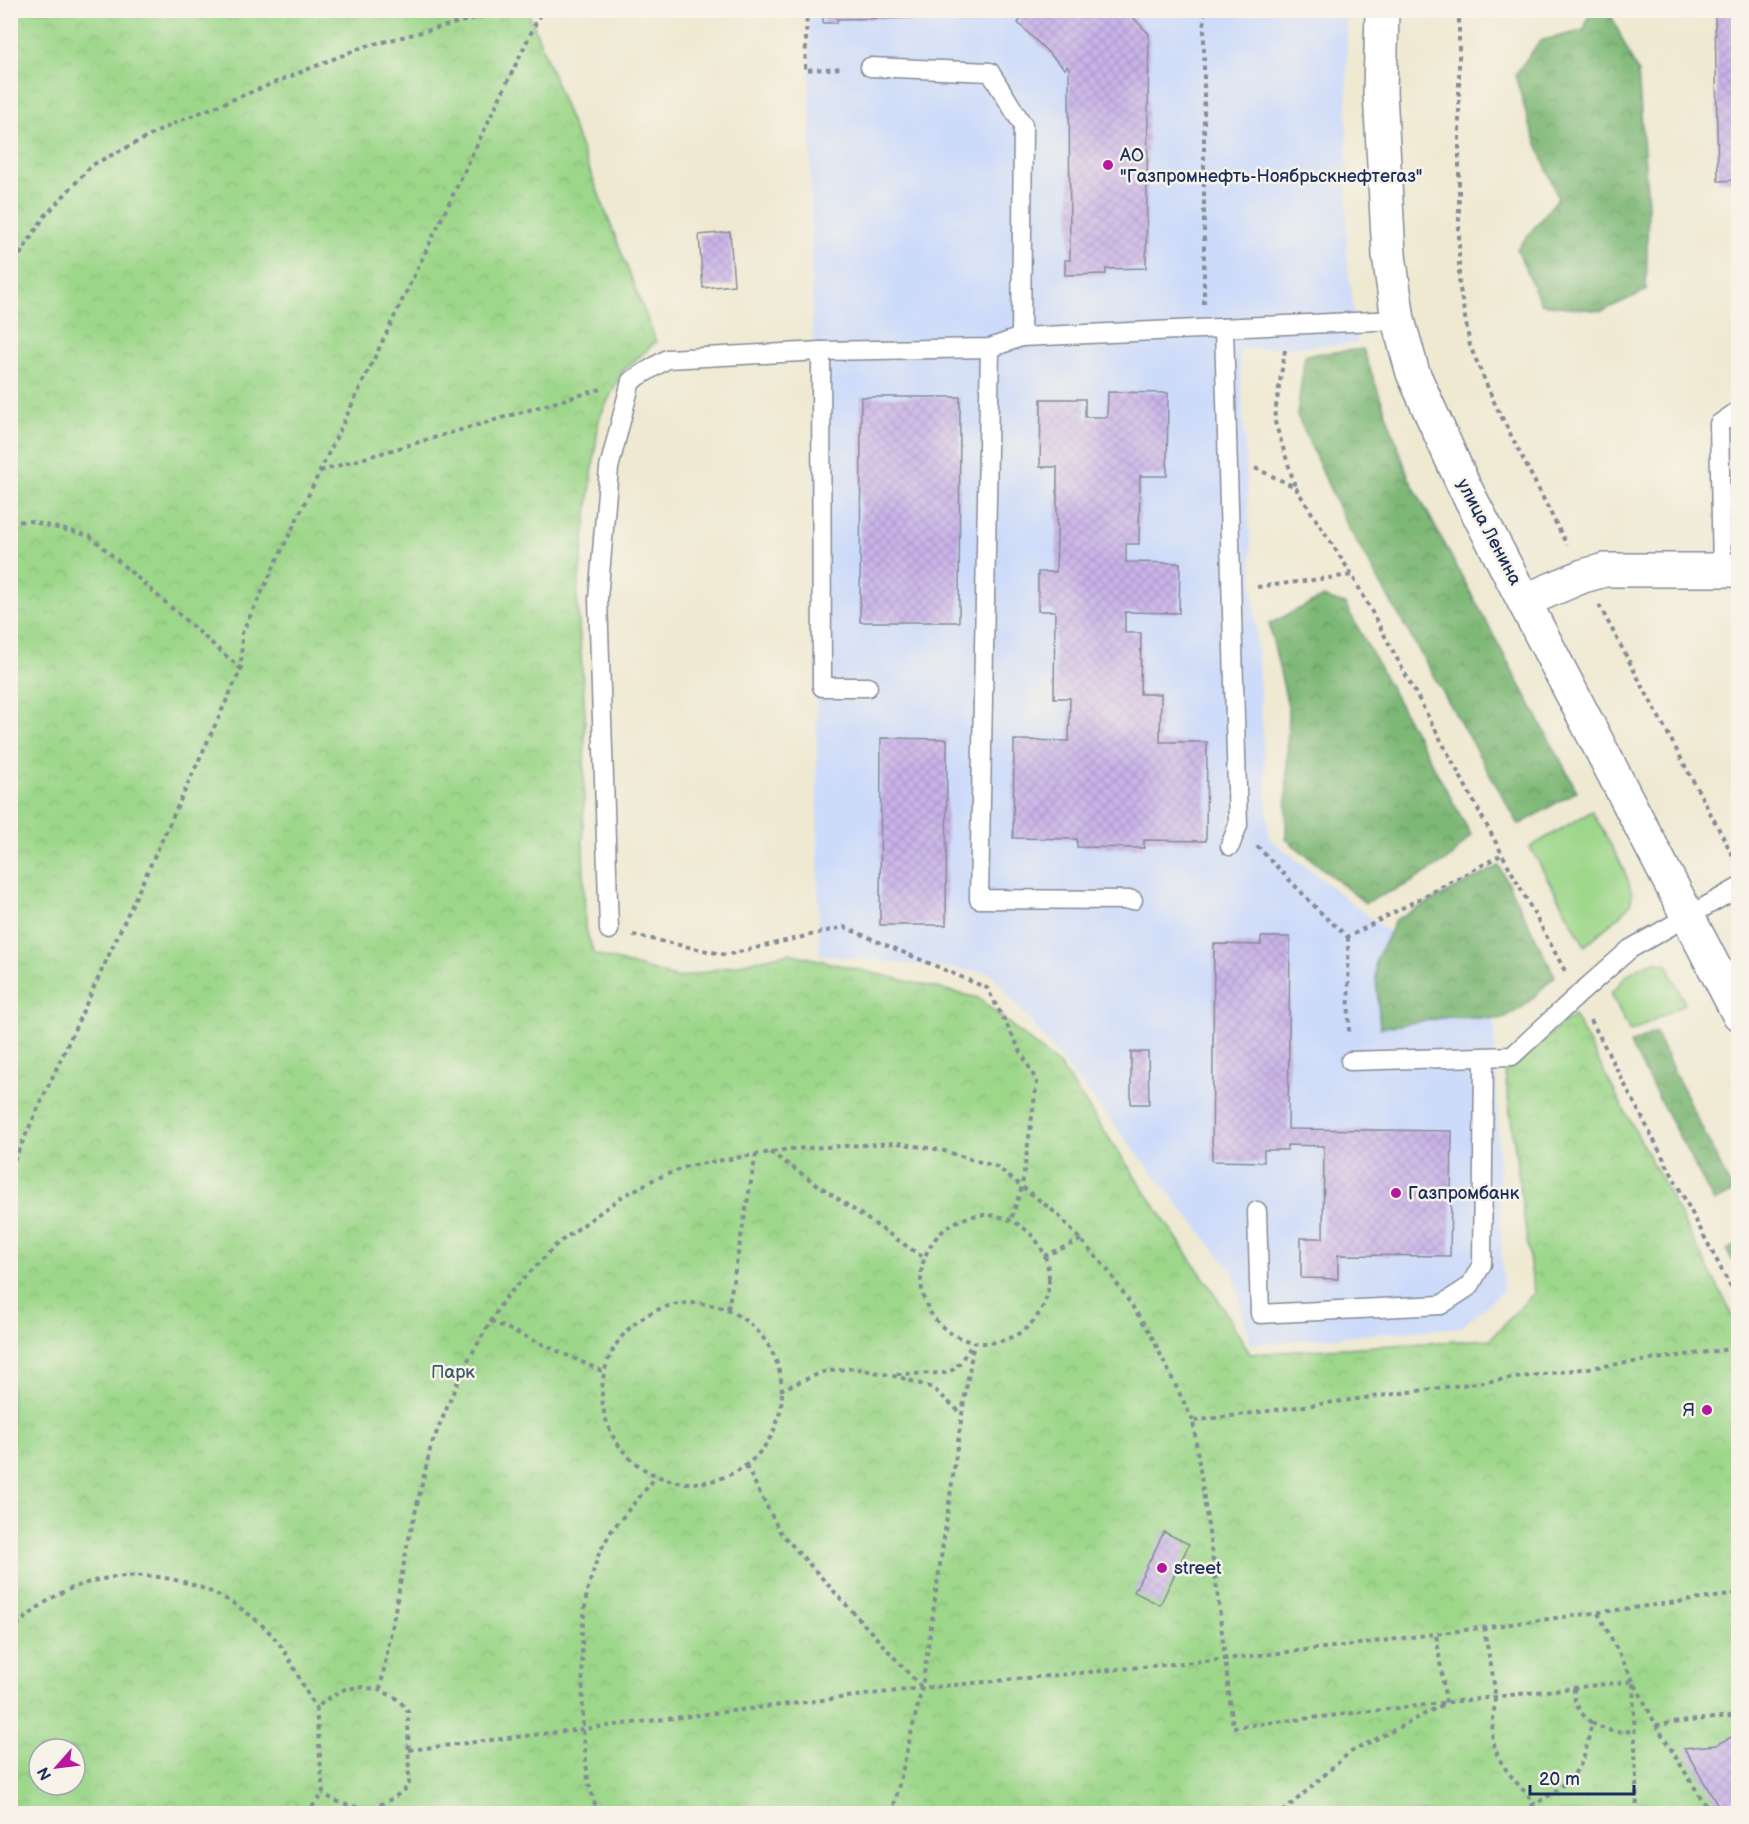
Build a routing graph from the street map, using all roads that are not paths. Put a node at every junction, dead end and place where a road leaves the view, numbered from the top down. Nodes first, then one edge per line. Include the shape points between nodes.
1 (1382, 10) edge
2 (870, 67) road end
3 (1398, 320) junction
4 (1224, 328) junction
5 (1021, 337) junction
6 (990, 348) junction
7 (821, 351) junction
8 (1738, 411) edge
9 (1730, 570) edge
10 (1524, 601) junction
11 (868, 687) dead end
12 (1230, 846) dead end
13 (1738, 888) edge
14 (1133, 900) dead end
15 (1688, 915) junction
16 (609, 930) road end
17 (1738, 1013) edge
18 (1484, 1058) junction
19 (1350, 1061) road end
20 (1257, 1211) dead end

1 - 3 main road, улица Ленина via 1380,92 1389,255
2 - 5 lane via 990,72 1023,125
3 - 4 lane
3 - 10 main road, улица Ленина via 1413,373 1435,426
4 - 5 lane
4 - 12 lane via 1238,825
5 - 6 lane
6 - 7 lane
6 - 14 lane via 979,899
7 - 11 lane via 822,687
7 - 16 lane via 667,359 631,381 609,468 598,599
8 - 9 lane via 1719,424
9 - 10 main road via 1605,570
10 - 15 main road, улица Ленина
13 - 15 lane
15 - 17 main road, улица Ленина
15 - 18 lane via 1630,949 1512,1056
18 - 19 lane
18 - 20 lane via 1482,1264 1470,1286 1441,1305 1260,1314

